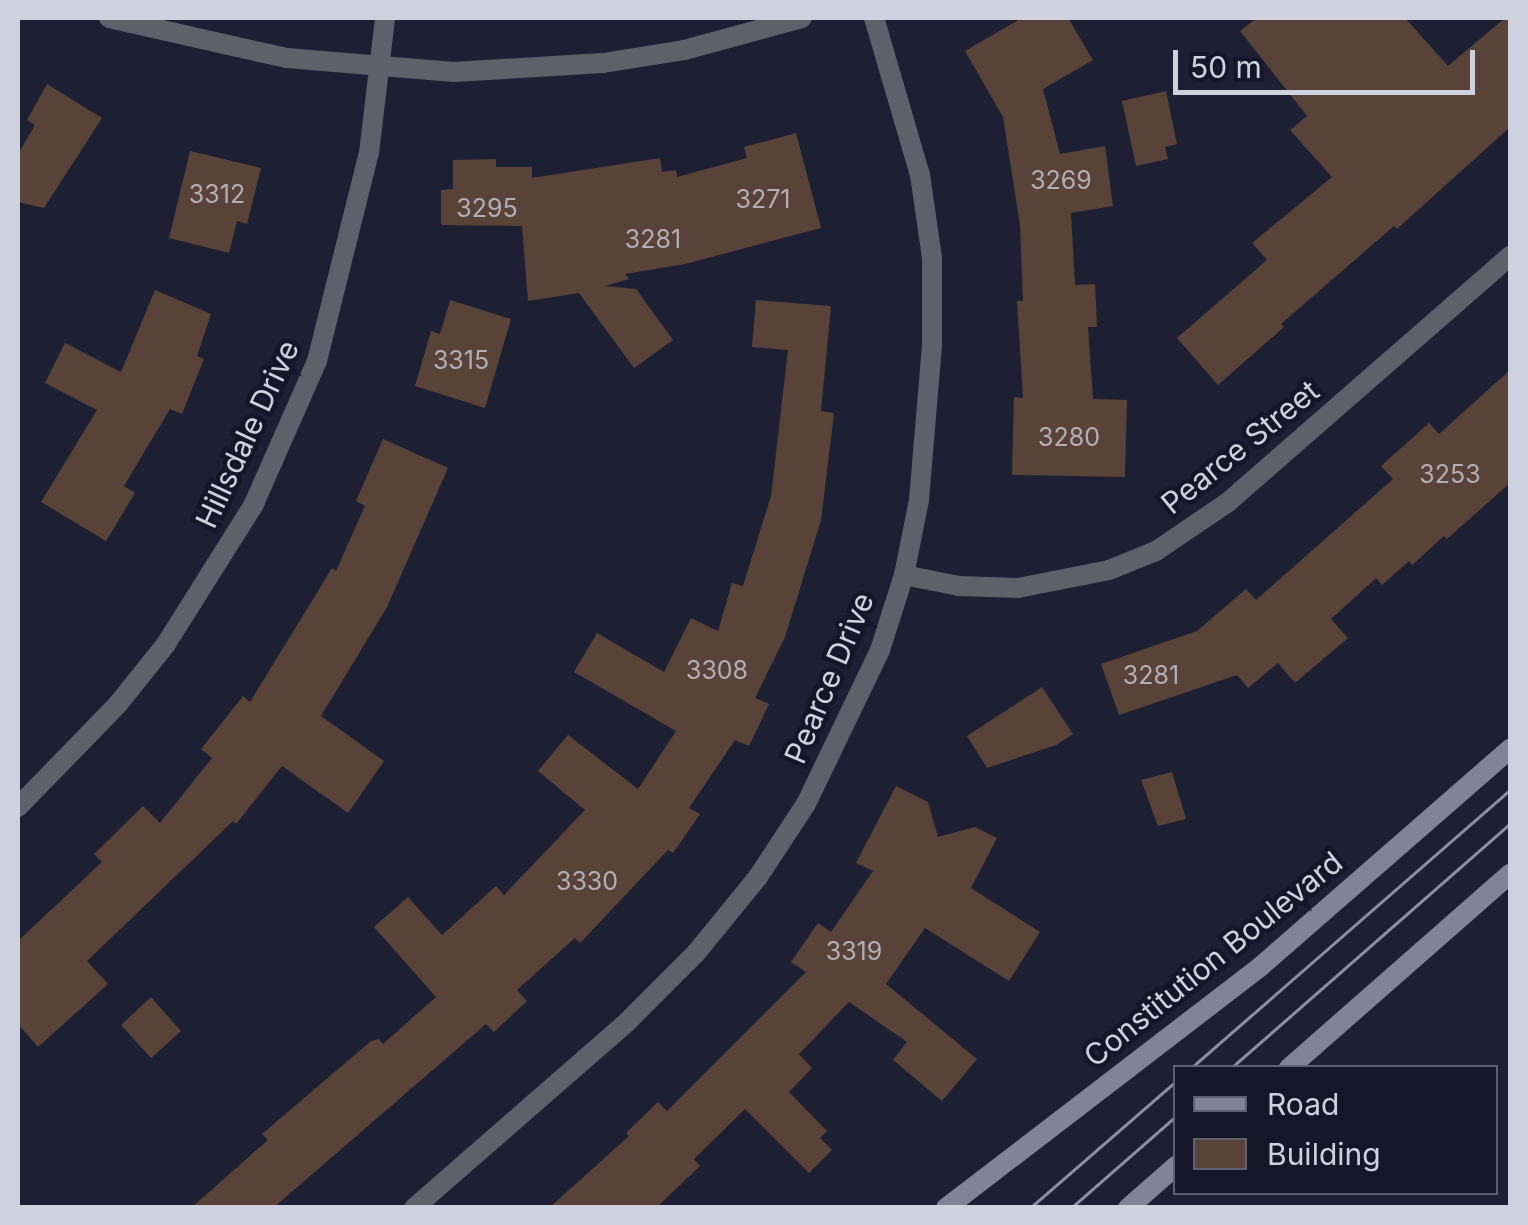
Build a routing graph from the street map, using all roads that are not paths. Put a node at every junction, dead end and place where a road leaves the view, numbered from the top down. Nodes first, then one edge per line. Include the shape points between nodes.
1 (109, 18) edge
2 (385, 18) edge
3 (802, 18) edge
4 (874, 18) edge
5 (379, 69) junction
6 (1510, 256) edge
7 (904, 575) junction
8 (1510, 750) edge
9 (18, 807) edge
10 (1510, 874) edge
11 (1292, 1065) edge
12 (1173, 1169) edge
13 (414, 1208) edge
14 (946, 1208) edge
15 (1128, 1208) edge

1 - 5 street via 229,47
2 - 5 street, Hillsdale Drive
3 - 5 street via 684,50 603,63 472,72
4 - 7 street, Pearce Drive via 911,139 932,258 926,422
5 - 9 street, Hillsdale Drive via 356,218 317,361 254,506 166,644
6 - 7 street, Pearce Street via 1227,502 1156,551 1093,574 1018,588
7 - 13 street, Pearce Drive via 846,725 758,877 627,1022
8 - 14 main road, Constitution Boulevard via 1260,966
10 - 11 main road
12 - 15 main road

